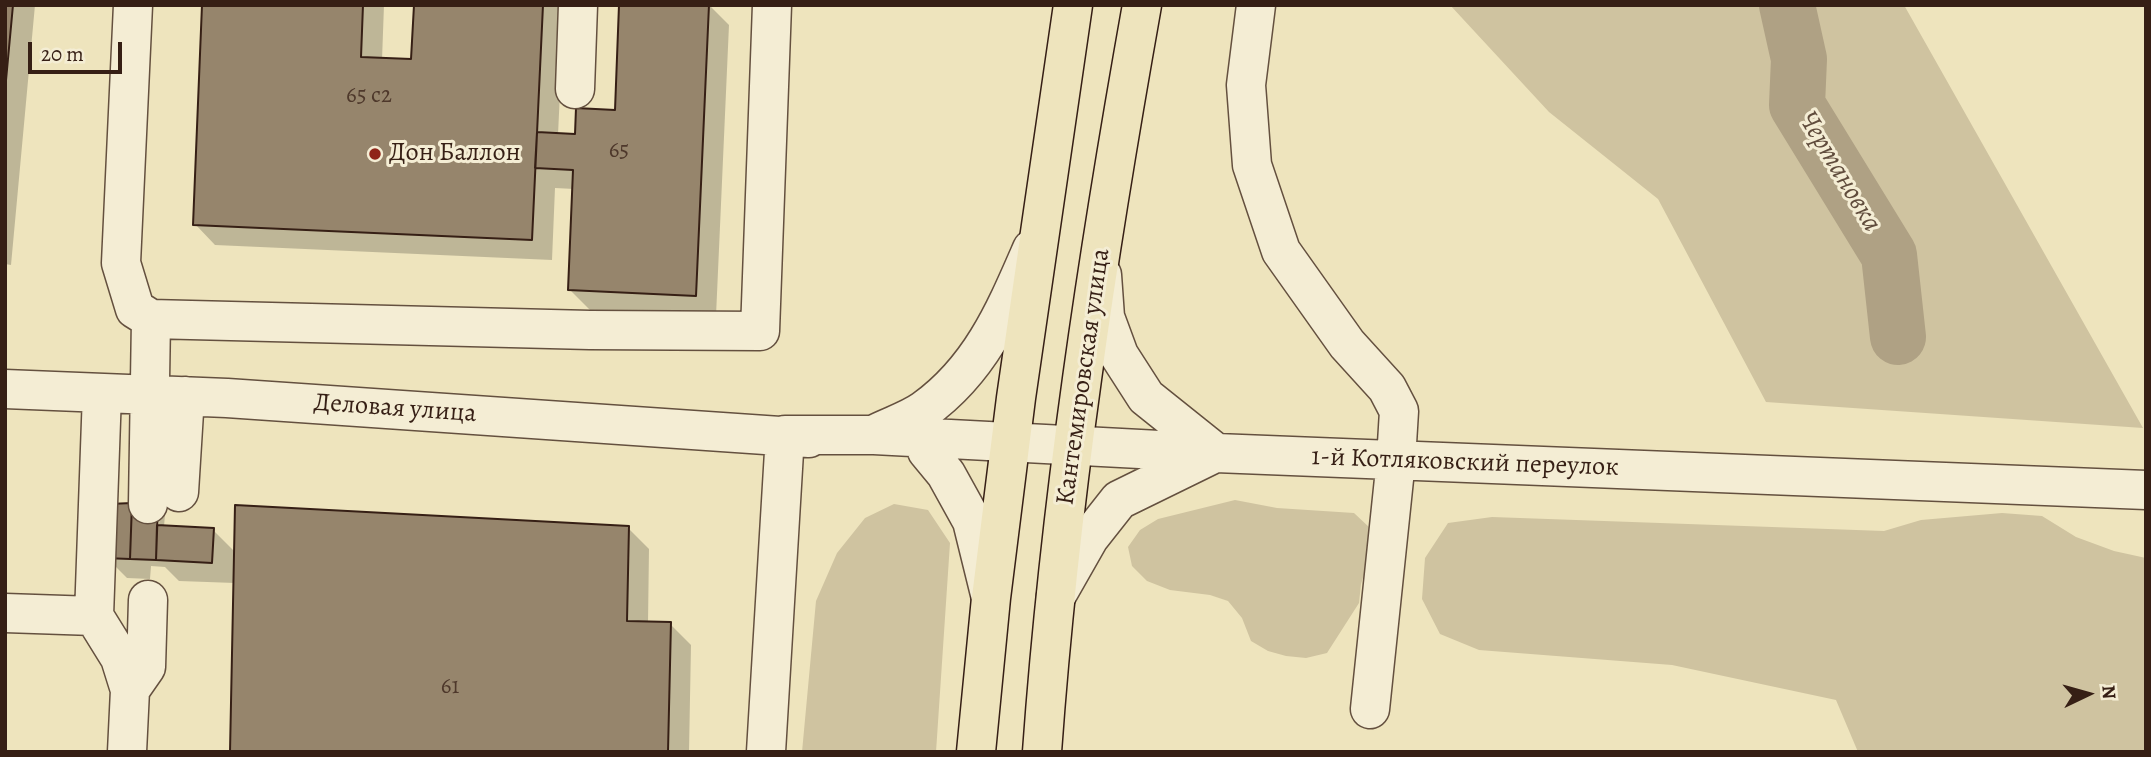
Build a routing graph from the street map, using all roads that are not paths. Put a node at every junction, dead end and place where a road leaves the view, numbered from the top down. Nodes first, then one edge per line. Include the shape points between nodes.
1 (133, 5) edge
2 (578, 5) edge
3 (772, 5) edge
4 (1073, 5) edge
5 (1142, 5) edge
6 (1256, 5) edge
7 (575, 89) dead end
8 (1039, 234) junction
9 (1101, 245) junction
10 (151, 318) junction
11 (5, 389) edge
12 (102, 393) junction
13 (168, 395) junction
14 (785, 435) junction
15 (873, 435) junction
16 (1001, 441) junction
17 (1074, 445) junction
18 (927, 451) junction
19 (1216, 453) junction
20 (1396, 460) junction
21 (2146, 490) edge
22 (164, 498) dead end
23 (1056, 596) junction
24 (990, 598) junction
25 (148, 600) dead end
26 (5, 614) edge
27 (94, 616) junction
28 (130, 690) junction
29 (1370, 709) dead end
30 (127, 752) edge
31 (766, 752) edge
32 (976, 752) edge
33 (1042, 752) edge

1 - 10 street via 121,263 135,309
2 - 7 street
3 - 10 street via 760,331
4 - 8 main road
5 - 9 main road, Кантемировская улица
6 - 20 street via 1245,85 1252,165 1281,251 1347,344 1387,388 1399,411
8 - 15 street via 999,324 960,380 923,411
8 - 16 main road
9 - 17 main road, Кантемировская улица
9 - 19 street via 1105,317 1119,355 1146,397
10 - 13 street
11 - 12 street, Деловая улица
12 - 13 street, Деловая улица
12 - 27 street
13 - 14 street, Деловая улица
13 - 22 street
14 - 15 street, 1-й Котляковский переулок
14 - 18 street
14 - 31 street
15 - 16 street, 1-й Котляковский переулок
16 - 17 street, 1-й Котляковский переулок
16 - 18 street
16 - 24 main road
17 - 19 street, 1-й Котляковский переулок
17 - 23 main road, Кантемировская улица
18 - 24 street via 946,474 972,521
19 - 20 street, 1-й Котляковский переулок
19 - 23 street via 1119,500 1089,538
20 - 21 street, 1-й Котляковский переулок
20 - 29 street
23 - 33 main road, Кантемировская улица
24 - 32 main road
25 - 28 street via 146,667
26 - 27 street
27 - 28 street via 120,658
28 - 30 street

